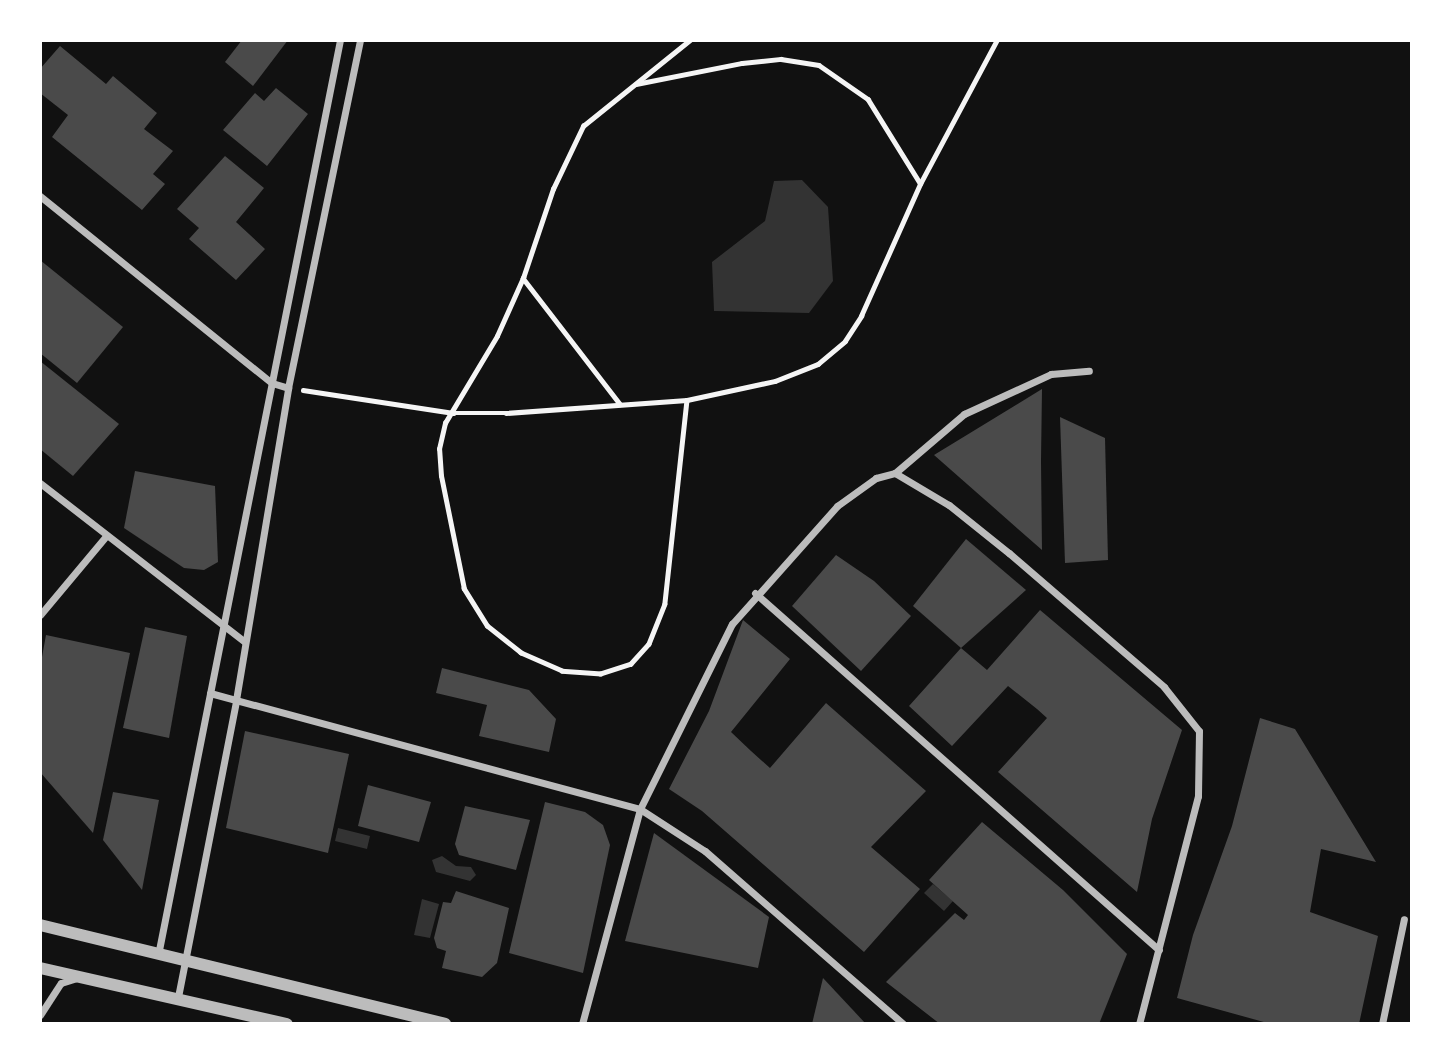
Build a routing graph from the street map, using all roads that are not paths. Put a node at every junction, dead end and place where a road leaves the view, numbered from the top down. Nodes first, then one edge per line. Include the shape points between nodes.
1 (340, 40) edge
2 (360, 40) edge
3 (40, 196) edge
4 (1089, 371) dead end
5 (272, 383) junction
6 (288, 388) junction
7 (895, 473) junction
8 (40, 483) edge
9 (106, 536) junction
10 (755, 593) junction
11 (40, 615) edge
12 (224, 626) junction
13 (245, 642) junction
14 (210, 693) junction
15 (236, 700) junction
16 (640, 809) junction
17 (1404, 919) dead end
18 (41, 928) edge
19 (1159, 950) junction
20 (158, 955) junction
21 (187, 963) junction
22 (40, 968) edge
23 (76, 978) junction
24 (178, 997) junction
25 (40, 1015) edge
26 (287, 1024) edge
27 (445, 1024) edge
28 (582, 1024) edge
29 (903, 1024) edge
30 (1139, 1024) edge
31 (1382, 1024) edge

1 - 5 street
2 - 6 street
3 - 5 street
4 - 7 street via 1051,374 964,414
5 - 6 street
5 - 12 street
6 - 13 street
7 - 10 street via 854,491
7 - 19 street via 949,505 1009,553 1164,687 1192,718 1200,745 1198,796
8 - 9 street
9 - 11 street
9 - 12 street
10 - 16 street via 732,624
10 - 19 street
12 - 13 street
12 - 14 street
13 - 15 street
14 - 15 street
14 - 20 street
15 - 16 street
15 - 21 street
16 - 28 street
16 - 29 street via 705,852
17 - 31 street
18 - 20 street
19 - 30 street
20 - 21 street
21 - 24 street
21 - 27 street
22 - 23 street
23 - 24 street
23 - 25 street via 61,983
24 - 26 street

